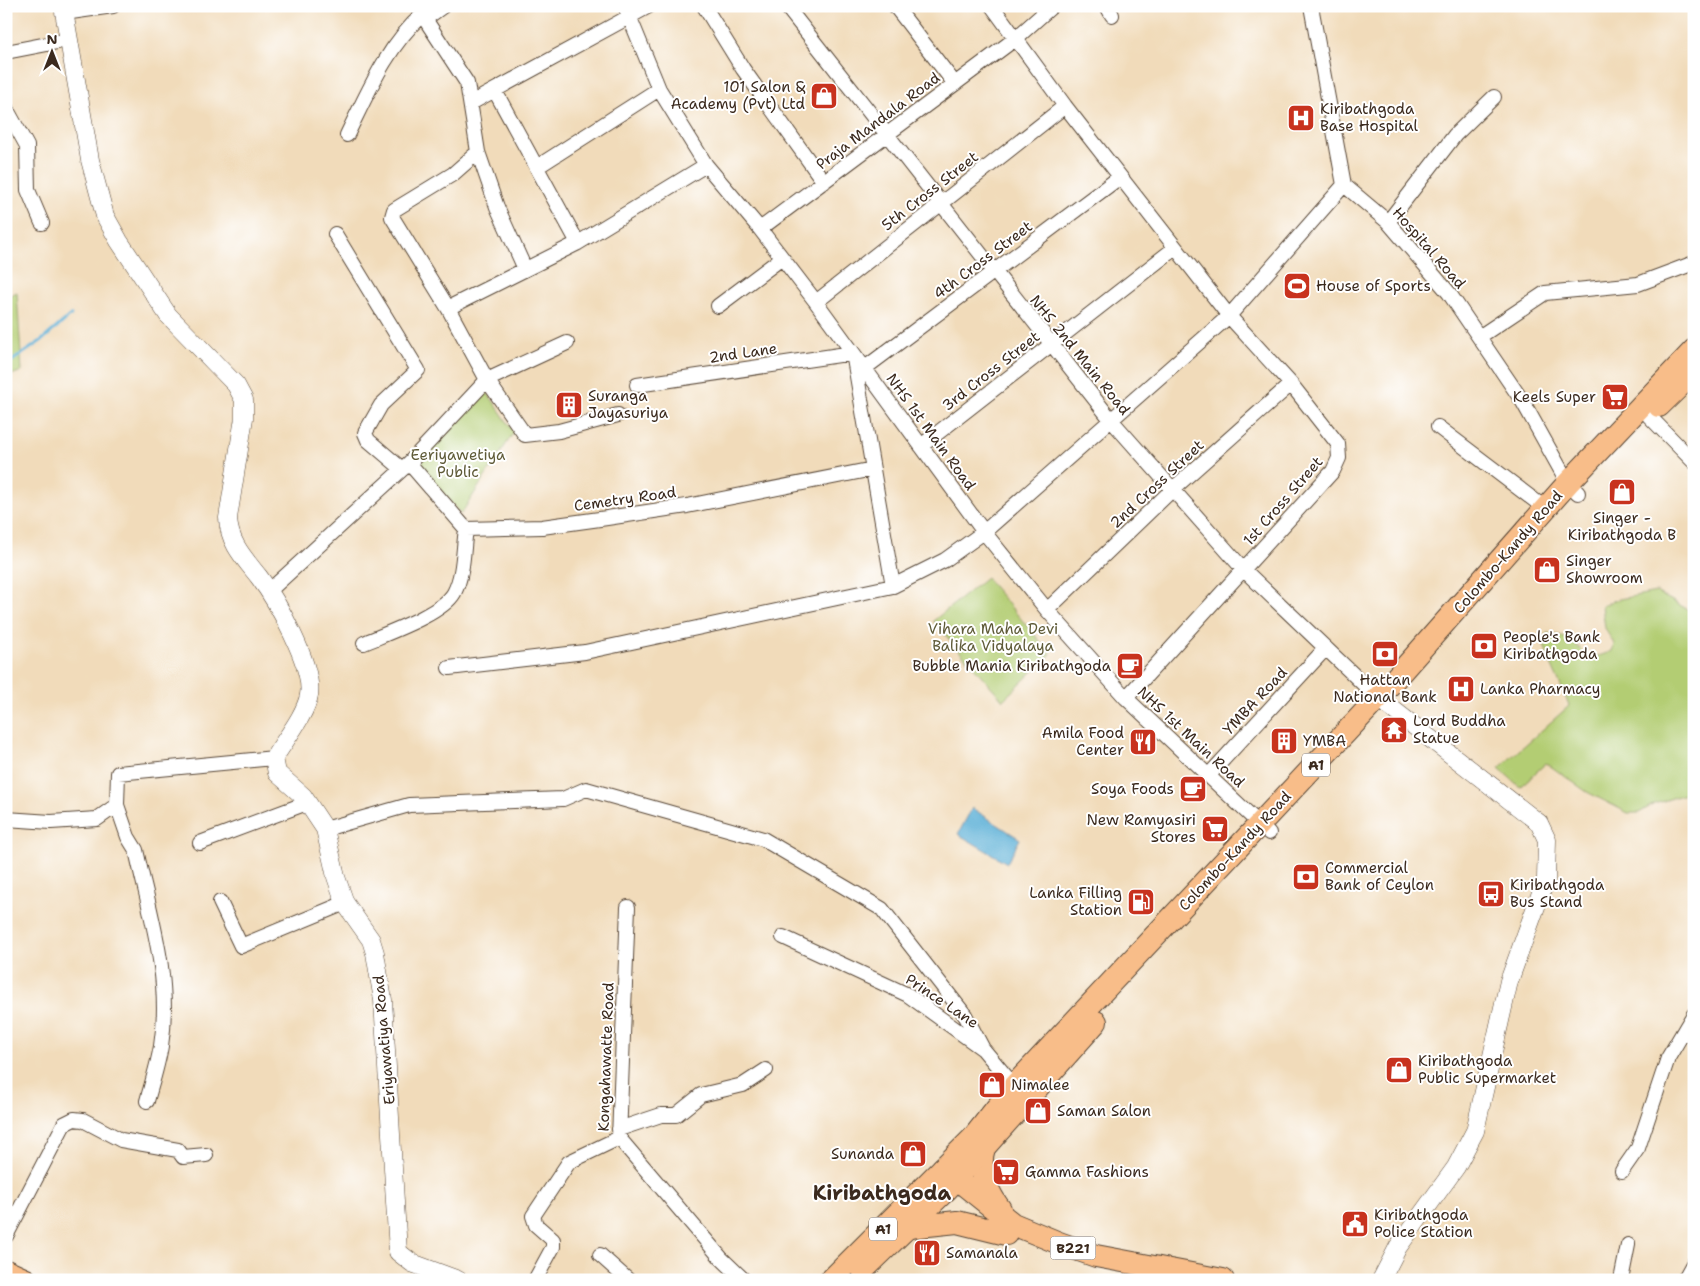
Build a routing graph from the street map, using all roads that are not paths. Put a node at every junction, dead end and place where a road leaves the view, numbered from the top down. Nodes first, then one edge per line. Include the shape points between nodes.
1 (112, 6) edge
2 (443, 6) edge
3 (649, 6) edge
4 (704, 6) edge
5 (786, 6) edge
6 (894, 6) edge
7 (992, 6) edge
8 (1052, 6) edge
9 (1312, 6) edge
10 (64, 10) edge
11 (626, 11) edge
12 (423, 13) edge
13 (1015, 39) junction
14 (68, 40) junction
15 (6, 52) edge
16 (954, 84) junction
17 (659, 89) junction
18 (495, 91) junction
19 (1494, 97) dead end
20 (471, 103) junction
21 (1065, 106) junction
22 (6, 108) edge
23 (887, 134) junction
24 (347, 135) dead end
25 (478, 152) junction
26 (706, 165) junction
27 (537, 167) junction
28 (1120, 177) junction
29 (824, 182) junction
30 (1344, 185) junction
31 (940, 204) junction
32 (1388, 222) junction
33 (42, 223) dead end
34 (760, 229) junction
35 (335, 234) dead end
36 (578, 243) junction
37 (1175, 248) junction
38 (782, 258) junction
39 (1694, 263) edge
40 (525, 269) junction
41 (993, 272) junction
42 (816, 302) junction
43 (718, 306) dead end
44 (448, 308) junction
45 (1229, 316) junction
46 (1479, 338) junction
47 (567, 343) dead end
48 (1050, 345) junction
49 (1694, 350) edge
50 (853, 353) junction
51 (865, 368) junction
52 (1694, 372) edge
53 (487, 380) junction
54 (1291, 384) junction
55 (637, 385) dead end
56 (618, 415) dead end
57 (1649, 416) junction
58 (1112, 421) junction
59 (1438, 426) dead end
60 (921, 446) junction
61 (1694, 462) edge
62 (406, 466) junction
63 (873, 469) junction
64 (1573, 488) junction
65 (1173, 490) junction
66 (1546, 509) junction
67 (466, 529) junction
68 (984, 532) junction
69 (1244, 570) junction
70 (893, 586) junction
71 (270, 591) junction
72 (1047, 610) junction
73 (364, 643) dead end
74 (1325, 650) junction
75 (449, 668) dead end
76 (1126, 698) junction
77 (1384, 702) junction
78 (274, 758) junction
79 (1209, 775) junction
80 (307, 803) junction
81 (117, 804) junction
82 (6, 819) edge
83 (1265, 829) junction
84 (325, 830) junction
85 (200, 844) dead end
86 (220, 902) dead end
87 (345, 903) junction
88 (628, 907) dead end
89 (783, 937) dead end
90 (1694, 1014) edge
91 (983, 1049) junction
92 (766, 1070) dead end
93 (1014, 1086) junction
94 (147, 1101) dead end
95 (619, 1134) junction
96 (984, 1148) junction
97 (206, 1155) dead end
98 (1622, 1171) dead end
99 (949, 1178) junction
100 (909, 1226) junction
101 (1009, 1229) junction
102 (6, 1236) edge
103 (1628, 1245) dead end
104 (600, 1254) dead end
105 (1694, 1262) edge
106 (6, 1271) edge
107 (26, 1280) edge
108 (458, 1280) edge
109 (535, 1280) edge
110 (628, 1280) edge
111 (744, 1280) edge
112 (831, 1280) edge
113 (852, 1280) edge
114 (1152, 1280) edge
115 (1223, 1280) edge
116 (1381, 1280) edge
117 (1621, 1280) edge
118 (1684, 1280) edge

1 - 10 street
2 - 12 street
3 - 11 street
4 - 29 street via 743,69
5 - 23 street, NHS 2nd Main Road
6 - 16 street
7 - 13 street, 1st Cross Street
8 - 13 street, Praja Mandala Road
9 - 30 street
10 - 14 street
11 - 17 street, NHS 1st Main Road
11 - 18 street
12 - 20 street via 466,83
12 - 24 street via 386,57
13 - 16 street, Praja Mandala Road
13 - 21 street, 1st Cross Street
14 - 15 street
14 - 71 street via 90,160 106,216 168,315 236,385 244,400 228,533 236,549
16 - 23 street, Praja Mandala Road
17 - 26 street, NHS 1st Main Road
17 - 27 street
18 - 20 street
18 - 27 street
19 - 32 street via 1455,136
20 - 25 street
21 - 28 street, 1st Cross Street
21 - 31 street, 5th Cross Street
22 - 33 street via 27,146 28,190
23 - 29 street, Praja Mandala Road
23 - 31 street, NHS 2nd Main Road
25 - 40 street via 497,207
25 - 44 street via 453,174 394,210 392,217
26 - 34 street, NHS 1st Main Road
26 - 36 street
27 - 36 street
28 - 37 street, 1st Cross Street
28 - 41 street, 4th Cross Street
29 - 34 street, Praja Mandala Road
30 - 32 street, Hospital Road
30 - 45 street
31 - 41 street, NHS 2nd Main Road
31 - 42 street, 5th Cross Street
32 - 46 street, Hospital Road via 1449,293
34 - 38 street, NHS 1st Main Road
35 - 62 street via 418,370 381,405 365,432 368,440
36 - 40 street
37 - 45 street, 1st Cross Street
37 - 48 street, 3rd Cross Street
38 - 42 street, NHS 1st Main Road
38 - 43 street
39 - 46 street via 1638,284 1545,293
40 - 44 street
41 - 48 street, NHS 2nd Main Road
41 - 51 street, 4th Cross Street
42 - 50 street, NHS 1st Main Road
44 - 53 street
45 - 54 street, 1st Cross Street
45 - 58 street
46 - 64 street, Hospital Road via 1523,402
47 - 53 street
48 - 58 street, NHS 2nd Main Road
48 - 60 street, 3rd Cross Street
49 - 64 main road, Colombo-Kandy Road / A1
50 - 51 street, NHS 1st Main Road
50 - 55 street, 2nd Lane
50 - 63 street
51 - 60 street, NHS 1st Main Road
52 - 57 main road, Colombo-Kandy Road / A1
53 - 56 street via 525,435 559,431
53 - 62 street
54 - 65 street, 2nd Cross Street
54 - 69 street, 1st Cross Street via 1338,444 1339,458 1333,471
57 - 61 street
57 - 64 main road, Colombo-Kandy Road / A1
58 - 65 street, NHS 2nd Main Road
58 - 68 street
59 - 66 street
60 - 68 street, NHS 1st Main Road
62 - 67 street
62 - 71 street
63 - 67 street, Cemetry Road via 687,506 607,518 542,527
63 - 70 street
64 - 66 main road, Colombo-Kandy Road / A1
64 - 77 main road, Colombo-Kandy Road / A1
65 - 69 street, NHS 2nd Main Road
65 - 72 street, 2nd Cross Street
66 - 77 main road, Colombo-Kandy Road / A1
67 - 73 street via 460,574 453,594 425,617
68 - 70 street via 945,560
68 - 72 street, NHS 1st Main Road
69 - 74 street, NHS 2nd Main Road
69 - 76 street, 1st Cross Street
70 - 75 street via 585,652
71 - 78 street via 285,616 308,675 309,695
72 - 76 street, NHS 1st Main Road
74 - 77 street, NHS 2nd Main Road
74 - 79 street, YMBA Road
76 - 79 street, NHS 1st Main Road
77 - 83 main road, Colombo-Kandy Road / A1
77 - 116 street via 1539,823 1547,840 1546,879 1509,982 1475,1131 1456,1167 1398,1247
78 - 80 street, Eriyawatiya Road via 277,772
78 - 81 street via 118,773
79 - 83 street, NHS 1st Main Road
80 - 84 street, Eriyawatiya Road
80 - 85 street
81 - 82 street via 97,819 51,822
81 - 94 street via 136,850 162,963 164,1010 161,1046
83 - 93 main road, Colombo-Kandy Road / A1
83 - 96 main road, Colombo-Kandy Road / A1
84 - 87 street, Eriyawatiya Road
84 - 91 street via 409,804 563,799 586,789 763,840 882,909 964,1015
86 - 87 street via 240,946
87 - 108 street, Eriyawatiya Road via 370,940 383,1000 398,1252 412,1263
88 - 95 street, Kongahawatte Road
89 - 91 street, Prince Lane via 908,995
90 - 98 street via 1668,1058 1638,1148
91 - 93 street, Prince Lane
92 - 95 street via 744,1085 701,1095 676,1115 661,1115
93 - 99 main road, Colombo-Kandy Road / A1 via 973,1138
95 - 109 street via 569,1162 533,1216 536,1225 553,1240 553,1247
95 - 111 street, Kongahawatte Road via 721,1258
96 - 99 main road, Colombo-Kandy Road / A1
96 - 101 main road via 980,1159 987,1191
97 - 102 street via 183,1157 178,1150 121,1140 83,1120 74,1119 64,1124
99 - 100 main road, Colombo-Kandy Road / A1
99 - 101 main road, B221
99 - 112 main road, Colombo-Kandy Road / A1
100 - 101 main road via 957,1222
100 - 113 main road, Colombo-Kandy Road / A1
101 - 114 main road, B221 via 1073,1262
101 - 115 main road, B221 via 1096,1256
103 - 117 street
104 - 110 street
105 - 118 street
106 - 107 main road

